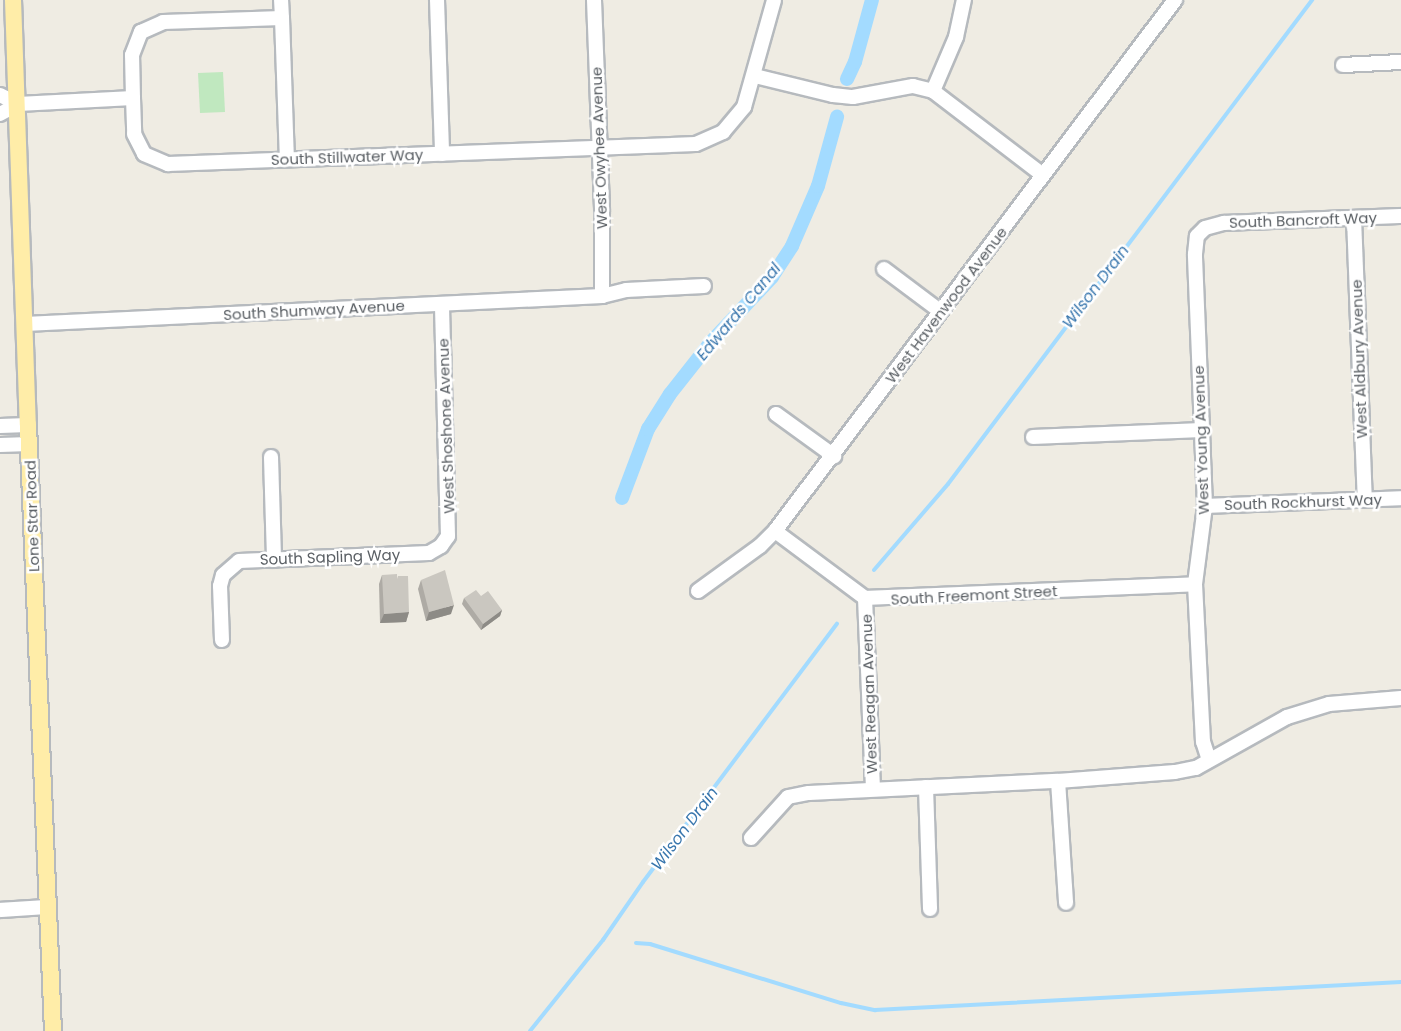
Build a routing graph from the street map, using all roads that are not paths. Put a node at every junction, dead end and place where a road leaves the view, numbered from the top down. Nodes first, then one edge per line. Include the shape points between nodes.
1 (14, 0) edge
2 (281, 0) edge
3 (437, 0) edge
4 (594, 0) edge
5 (774, 0) edge
6 (964, 0) edge
7 (1175, 0) edge
8 (282, 18) junction
9 (1401, 62) edge
10 (1343, 65) dead end
11 (755, 76) junction
12 (933, 91) junction
13 (0, 95) edge
14 (133, 99) junction
15 (18, 104) junction
16 (0, 114) edge
17 (600, 148) junction
18 (442, 154) junction
19 (287, 159) junction
20 (1043, 175) junction
21 (1401, 216) edge
22 (1354, 218) junction
23 (1205, 228) joint
24 (884, 269) dead end
25 (704, 286) dead end
26 (602, 296) junction
27 (442, 304) junction
28 (940, 311) junction
29 (25, 324) junction
30 (776, 414) dead end
31 (28, 425) junction
32 (0, 426) edge
33 (1201, 430) junction
34 (1033, 437) dead end
35 (29, 444) junction
36 (0, 446) edge
37 (834, 456) junction
38 (271, 457) dead end
39 (1401, 498) edge
40 (1365, 500) junction
41 (1205, 506) junction
42 (775, 531) junction
43 (441, 546) joint
44 (274, 560) junction
45 (1196, 584) junction
46 (698, 591) dead end
47 (865, 598) junction
48 (222, 640) dead end
49 (1401, 698) edge
50 (1209, 760) junction
51 (1058, 781) junction
52 (926, 787) junction
53 (873, 789) junction
54 (751, 838) dead end
55 (1066, 903) dead end
56 (47, 907) junction
57 (930, 909) dead end
58 (0, 910) edge
59 (53, 1031) edge

1 - 15 main road, Lone Star Road
2 - 8 street
3 - 18 street
4 - 17 street, West Owyhee Avenue
5 - 11 street
6 - 12 street via 956,37
7 - 20 street, West Havenwood Avenue
8 - 14 street, South Stillwater Way via 163,22 141,32 132,55
8 - 19 street
9 - 10 street
11 - 12 street via 853,97 913,86
11 - 17 street, South Stillwater Way via 744,107 723,132 696,144
12 - 20 street
13 - 15 street
14 - 15 street
14 - 19 street, South Stillwater Way via 134,134 144,154 168,164
15 - 16 street
15 - 29 main road, Lone Star Road
17 - 18 street, South Stillwater Way
17 - 26 street, West Owyhee Avenue
18 - 19 street, South Stillwater Way
20 - 28 street, West Havenwood Avenue
21 - 22 street, South Bancroft Way
22 - 23 street, South Bancroft Way via 1224,223
22 - 40 street, West Aldbury Avenue
23 - 33 street, West Young Avenue via 1197,236 1195,254
24 - 28 street
25 - 26 street, South Shumway Avenue via 626,290
26 - 27 street, South Shumway Avenue
27 - 29 street, South Shumway Avenue
27 - 43 street, West Shoshone Avenue via 449,512 448,536
28 - 37 street, West Havenwood Avenue
29 - 31 main road, Lone Star Road
30 - 37 street
31 - 32 street
31 - 35 main road, Lone Star Road
33 - 34 street
33 - 41 street, West Young Avenue
35 - 36 street
35 - 56 main road, Lone Star Road
37 - 42 street, West Havenwood Avenue
38 - 44 street
39 - 40 street, South Rockhurst Way
40 - 41 street, South Rockhurst Way
41 - 45 street, West Young Avenue
42 - 46 street, West Havenwood Avenue
42 - 47 street
43 - 44 street, South Sapling Way via 429,553
44 - 48 street, South Sapling Way via 239,561 223,575
45 - 47 street, South Freemont Street
45 - 50 street, West Young Avenue via 1203,742
47 - 53 street, West Reagan Avenue
49 - 50 street via 1329,704 1287,717
50 - 51 street via 1196,768 1174,772
51 - 52 street
51 - 55 street
52 - 53 street
52 - 57 street
53 - 54 street via 788,797
56 - 58 street
56 - 59 main road, Lone Star Road

